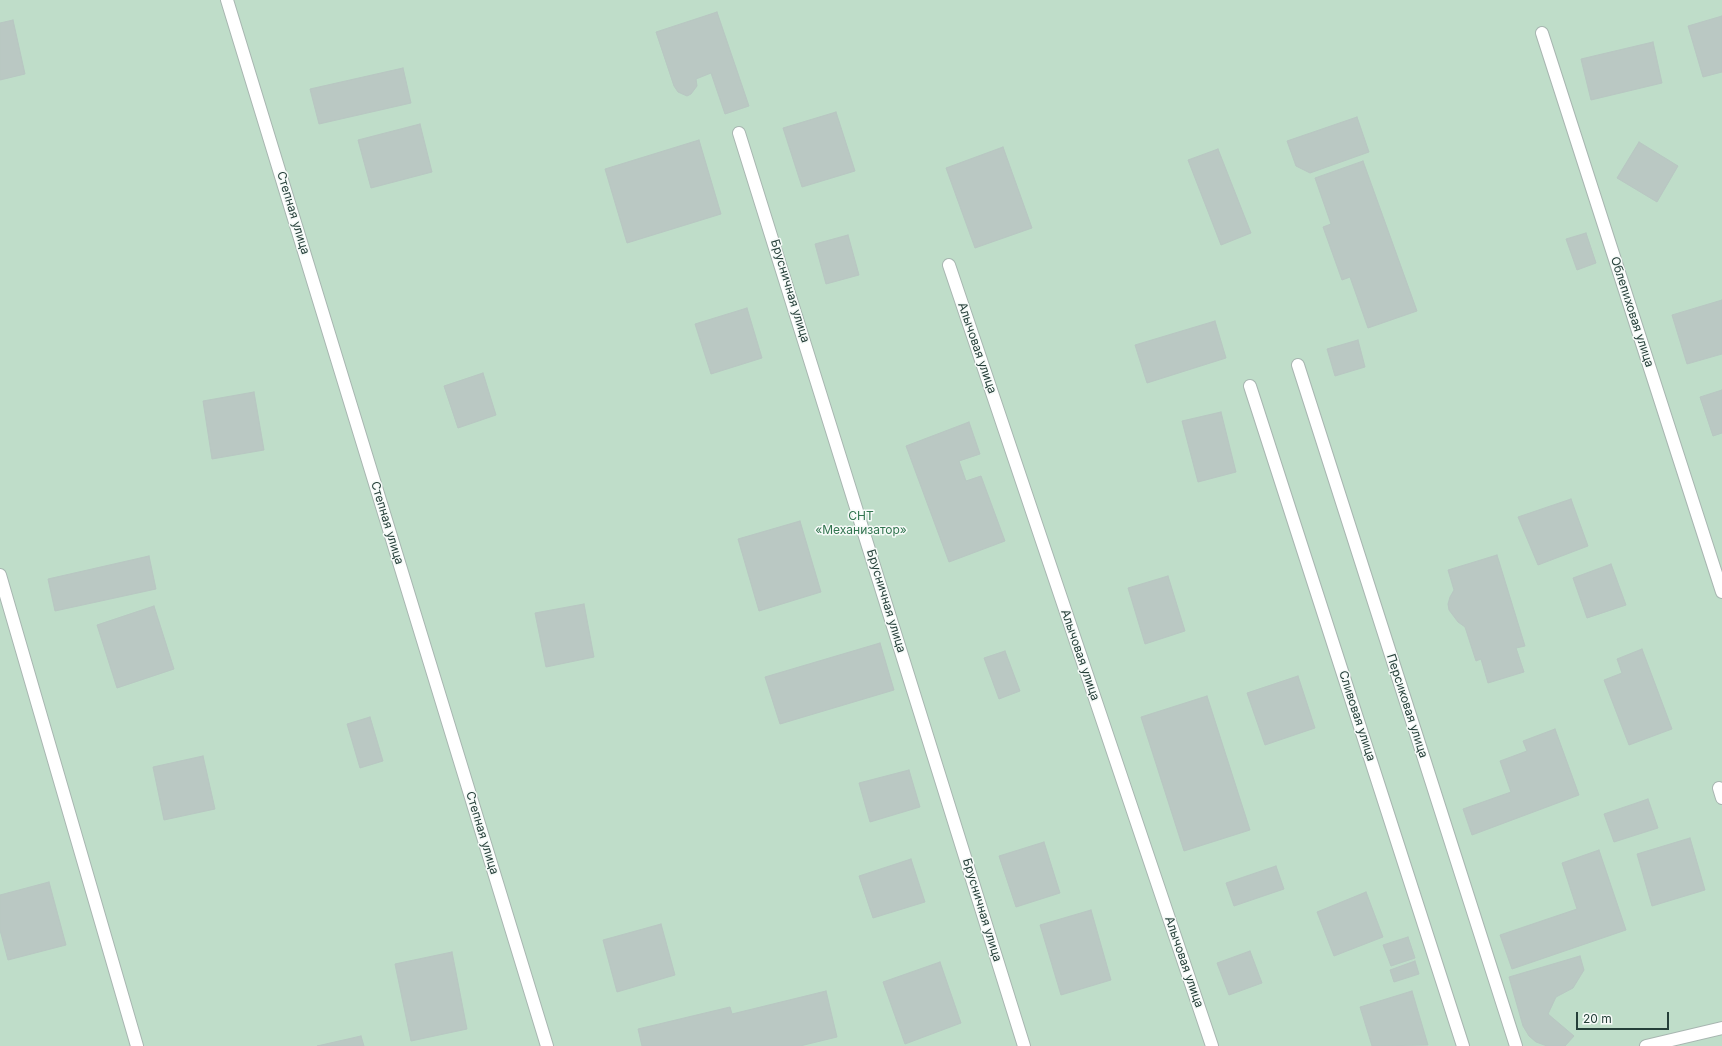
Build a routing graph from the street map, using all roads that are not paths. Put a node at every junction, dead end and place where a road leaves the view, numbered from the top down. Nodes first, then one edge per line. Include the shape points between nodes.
1 (228, 0) edge
2 (1542, 33) dead end
3 (740, 133) dead end
4 (949, 265) dead end
5 (1298, 365) dead end
6 (1250, 386) dead end
7 (0, 574) edge
8 (1722, 592) edge
9 (1722, 1028) edge
10 (137, 1046) edge
11 (547, 1046) edge
12 (1024, 1046) edge
13 (1212, 1046) edge
14 (1463, 1046) edge
15 (1516, 1046) edge
16 (1646, 1046) edge

1 - 11 street, Степная улица
2 - 8 street, Облепиховая улица
3 - 12 street, Брусничная улица
4 - 13 street, Алычовая улица
5 - 15 street, Персиковая улица
6 - 14 street, Сливовая улица
7 - 10 street
9 - 16 street

